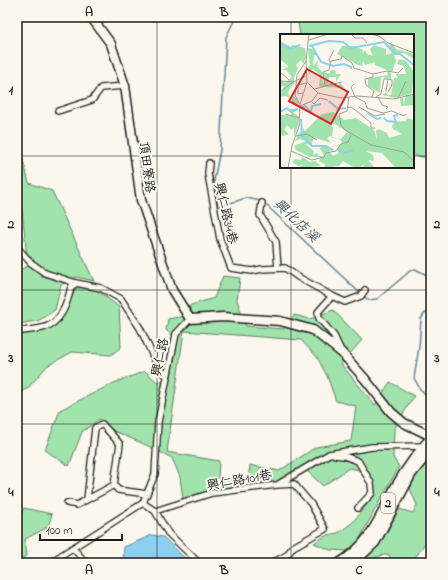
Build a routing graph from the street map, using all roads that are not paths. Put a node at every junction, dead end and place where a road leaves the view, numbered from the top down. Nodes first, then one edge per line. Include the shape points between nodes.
1 (91, 17) edge
2 (125, 86) junction
3 (58, 111) dead end
4 (209, 163) dead end
5 (262, 203) dead end
6 (17, 247) edge
7 (278, 268) junction
8 (76, 283) junction
9 (365, 290) dead end
10 (332, 296) junction
11 (190, 319) junction
12 (17, 332) edge
13 (342, 353) junction
14 (167, 376) junction
15 (431, 437) edge
16 (428, 448) edge
17 (329, 454) junction
18 (114, 485) junction
19 (277, 485) junction
20 (147, 494) junction
21 (87, 500) junction
22 (67, 503) dead end
23 (143, 503) junction
24 (358, 508) dead end
25 (155, 511) junction
26 (73, 548) junction
27 (48, 563) edge
28 (86, 563) edge
29 (199, 563) edge
30 (272, 563) edge
31 (340, 563) edge
32 (353, 563) edge

1 - 2 street, 頂田寮路 via 111,44
2 - 3 street via 101,88 92,100
2 - 11 street, 頂田寮路 via 141,200 172,290
4 - 7 street, 興仁路34巷 via 208,174 220,239 231,268 252,271
5 - 7 street via 260,215 276,242
6 - 8 street via 30,262 45,273
7 - 10 street, 興仁路34巷 via 285,268
8 - 12 street via 71,288 66,305 57,320 44,328
8 - 14 street via 102,288 121,299 140,328 157,365
9 - 10 street, 興仁路34巷 via 361,296 345,302
10 - 13 street via 318,312 319,318 334,336
11 - 13 street via 224,317 280,321 314,330
11 - 14 street, 興仁路 via 176,334
13 - 15 street via 390,412 404,423
14 - 20 street, 興仁路 via 158,422 155,474
15 - 16 main road, 2
16 - 17 street, 興仁路101巷 via 372,447
16 - 31 main road, 2 via 413,460 372,534
16 - 32 main road, 2 via 375,542
17 - 19 street, 興仁路101巷
17 - 24 street via 358,461 371,483 372,492
18 - 20 street via 118,490
18 - 21 street
18 - 21 street via 120,444 102,424 95,428
19 - 25 street, 興仁路101巷 via 212,493
19 - 30 street via 294,484 311,504 325,529 293,547 287,555
20 - 23 street, 興仁路
21 - 22 street via 77,504
23 - 25 street
23 - 26 street
25 - 29 street via 168,533
26 - 27 street
26 - 28 street

